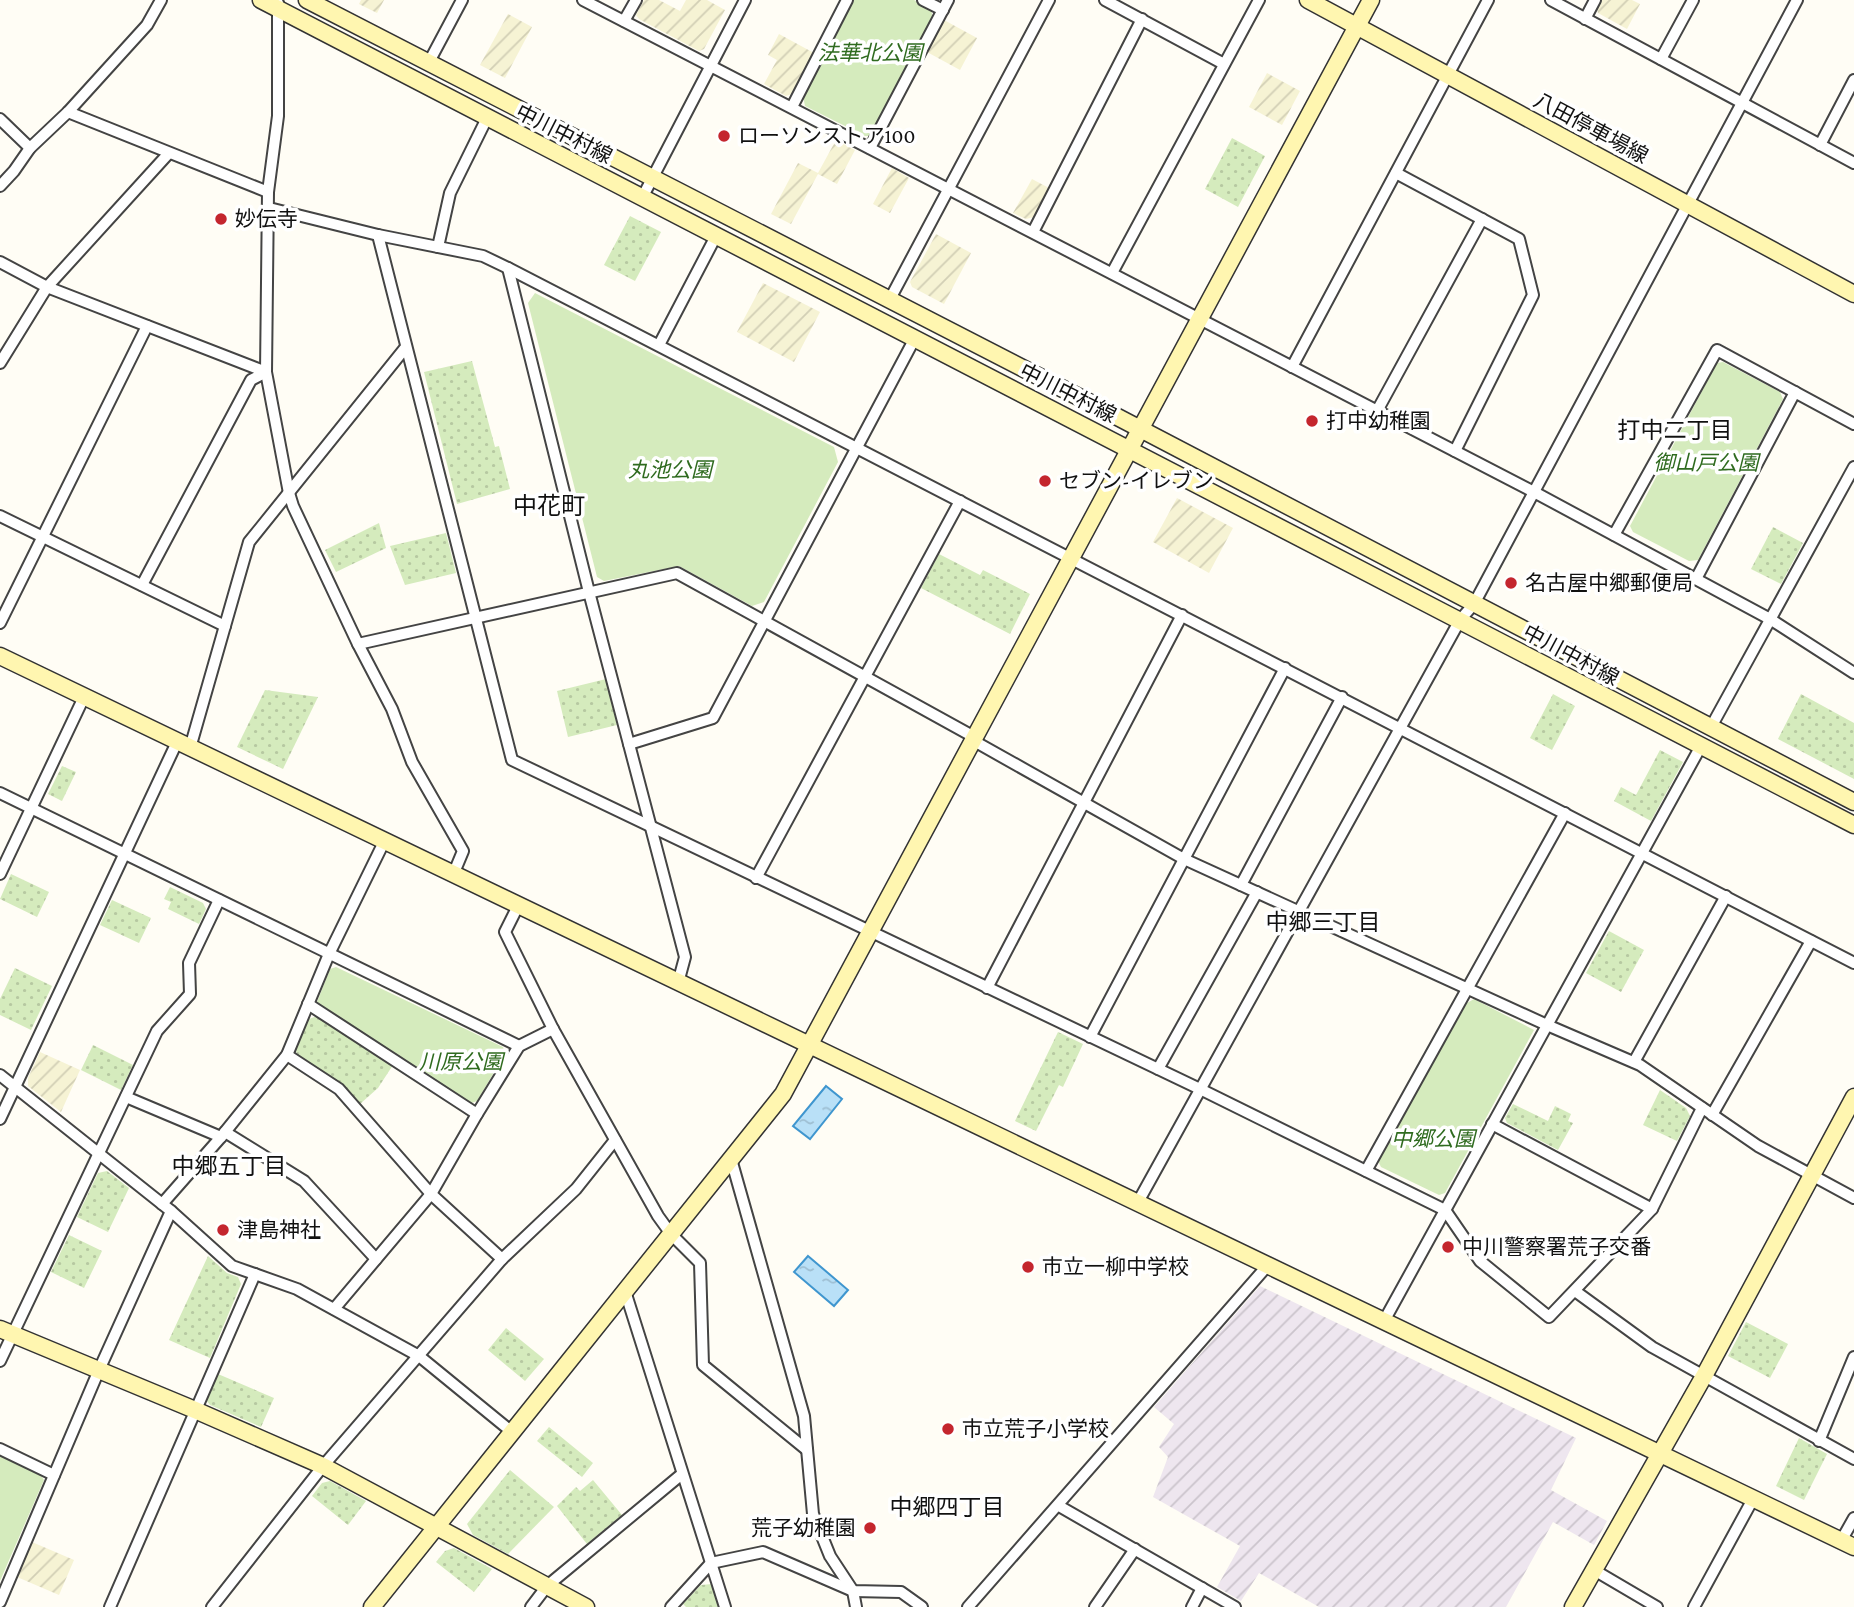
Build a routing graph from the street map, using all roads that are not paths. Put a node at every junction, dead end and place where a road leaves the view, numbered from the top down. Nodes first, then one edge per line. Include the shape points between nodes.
1 (161, 0) edge
2 (261, 0) edge
3 (307, 0) edge
4 (462, 0) edge
5 (583, 0) edge
6 (636, 0) edge
7 (745, 0) edge
8 (847, 0) edge
9 (923, 0) edge
10 (1049, 0) edge
11 (1105, 0) edge
12 (1259, 0) edge
13 (1308, 0) edge
14 (1371, 0) edge
15 (1488, 0) edge
16 (1551, 0) edge
17 (1595, 0) edge
18 (1693, 0) edge
19 (1797, 0) edge
20 (278, 4) edge
21 (945, 5) edge
22 (1142, 19) junction
23 (1585, 19) junction
24 (625, 22) junction
25 (1357, 26) junction
26 (1661, 59) junction
27 (429, 62) junction
28 (1224, 64) junction
29 (711, 66) junction
30 (1448, 75) junction
31 (1854, 80) edge
32 (1742, 103) junction
33 (792, 107) junction
34 (68, 113) junction
35 (488, 118) junction
36 (0, 119) edge
37 (1820, 145) junction
38 (30, 148) junction
39 (870, 148) junction
40 (169, 153) junction
41 (1854, 163) edge
42 (1396, 173) junction
43 (653, 177) junction
44 (0, 186) edge
45 (949, 189) junction
46 (268, 192) junction
47 (642, 198) junction
48 (1687, 204) junction
49 (269, 208) junction
50 (1482, 219) junction
51 (1033, 232) junction
52 (378, 235) junction
53 (716, 236) junction
54 (438, 247) junction
55 (0, 262) edge
56 (508, 268) junction
57 (1112, 273) junction
58 (47, 287) junction
59 (1854, 294) edge
60 (890, 299) junction
61 (1199, 319) junction
62 (147, 326) junction
63 (915, 338) junction
64 (659, 345) junction
65 (406, 346) junction
66 (0, 363) edge
67 (1292, 367) junction
68 (266, 372) junction
69 (1795, 392) junction
70 (1377, 411) junction
71 (1854, 424) edge
72 (1142, 429) junction
73 (858, 448) junction
74 (1131, 450) junction
75 (1455, 451) junction
76 (1854, 467) edge
77 (1534, 492) junction
78 (289, 493) junction
79 (960, 501) junction
80 (0, 516) edge
81 (1615, 535) junction
82 (43, 537) junction
83 (1072, 559) junction
84 (1696, 579) junction
85 (142, 586) junction
86 (589, 592) junction
87 (1474, 604) junction
88 (1182, 615) junction
89 (476, 617) junction
90 (1770, 619) junction
91 (1460, 620) junction
92 (765, 621) junction
93 (0, 623) edge
94 (225, 626) junction
95 (358, 644) junction
96 (0, 656) edge
97 (1284, 668) junction
98 (1854, 673) edge
99 (865, 676) junction
100 (84, 696) junction
101 (1342, 698) junction
102 (1711, 727) junction
103 (1401, 728) junction
104 (975, 740) junction
105 (629, 744) junction
106 (183, 745) junction
107 (1701, 746) junction
108 (0, 793) edge
109 (1084, 803) junction
110 (1854, 803) edge
111 (31, 808) junction
112 (1564, 813) junction
113 (1854, 825) edge
114 (650, 828) junction
115 (384, 842) junction
116 (1642, 852) junction
117 (125, 853) junction
118 (1184, 859) junction
119 (0, 874) edge
120 (453, 875) junction
121 (756, 877) junction
122 (1241, 885) junction
123 (1257, 892) junction
124 (1726, 896) junction
125 (219, 900) junction
126 (517, 906) junction
127 (1299, 911) junction
128 (871, 934) junction
129 (1811, 940) junction
130 (329, 954) junction
131 (1854, 963) edge
132 (678, 983) junction
133 (987, 989) junction
134 (1467, 989) junction
135 (308, 1004) junction
136 (1547, 1025) junction
137 (553, 1029) junction
138 (1090, 1037) junction
139 (519, 1046) junction
140 (810, 1047) junction
141 (287, 1055) junction
142 (1634, 1062) junction
143 (1158, 1069) junction
144 (0, 1075) edge
145 (15, 1087) junction
146 (1200, 1089) junction
147 (126, 1097) junction
148 (1854, 1097) edge
149 (1702, 1108) junction
150 (477, 1114) junction
151 (1713, 1115) junction
152 (0, 1119) edge
153 (1492, 1124) junction
154 (223, 1135) junction
155 (615, 1140) junction
156 (99, 1154) junction
157 (731, 1159) junction
158 (1366, 1171) junction
159 (1812, 1175) junction
160 (431, 1194) junction
161 (1854, 1198) edge
162 (1138, 1202) junction
163 (167, 1208) junction
164 (1652, 1209) junction
165 (1445, 1210) junction
166 (671, 1234) junction
167 (376, 1259) junction
168 (502, 1259) junction
169 (1268, 1265) junction
170 (255, 1274) junction
171 (625, 1291) junction
172 (1575, 1291) junction
173 (334, 1309) junction
174 (1384, 1321) junction
175 (6, 1331) edge
176 (419, 1356) junction
177 (1854, 1357) edge
178 (0, 1361) edge
179 (99, 1370) junction
180 (1704, 1376) junction
181 (195, 1410) junction
182 (512, 1432) junction
183 (1819, 1441) junction
184 (0, 1448) edge
185 (807, 1450) junction
186 (1659, 1454) junction
187 (1854, 1459) edge
188 (323, 1466) junction
189 (682, 1474) junction
190 (54, 1475) junction
191 (1753, 1499) junction
192 (1059, 1506) junction
193 (1854, 1518) edge
194 (436, 1527) junction
195 (1847, 1544) edge
196 (1135, 1549) junction
197 (711, 1563) junction
198 (1594, 1570) junction
199 (547, 1586) junction
200 (1202, 1588) junction
201 (853, 1591) junction
202 (0, 1602) edge
203 (7, 1607) edge
204 (110, 1607) edge
205 (212, 1607) edge
206 (372, 1607) edge
207 (531, 1607) edge
208 (586, 1607) edge
209 (671, 1607) edge
210 (725, 1607) edge
211 (856, 1607) edge
212 (922, 1607) edge
213 (968, 1607) edge
214 (1095, 1607) edge
215 (1192, 1607) edge
216 (1235, 1607) edge
217 (1573, 1607) edge
218 (1657, 1607) edge
219 (1693, 1607) edge

1 - 34 street via 147,25
2 - 20 street, 中川中村線
3 - 27 street, 中川中村線
4 - 27 street
5 - 24 street
6 - 24 street
7 - 29 street
8 - 33 street
9 - 21 street
10 - 45 street
11 - 22 street
12 - 28 street
13 - 25 street, 八田停車場線
14 - 25 street
15 - 30 street
16 - 23 street
17 - 23 street
18 - 26 street
19 - 32 street
20 - 35 street, 中川中村線
20 - 46 street via 278,116
21 - 39 street
22 - 28 street
22 - 51 street
23 - 26 street
24 - 29 street
25 - 30 street, 八田停車場線
25 - 61 street
26 - 32 street
27 - 43 street, 中川中村線
28 - 57 street
29 - 33 street
29 - 43 street
30 - 42 street
30 - 48 street, 八田停車場線
31 - 37 street
32 - 37 street
32 - 48 street
33 - 39 street
34 - 38 street
34 - 40 street
35 - 47 street, 中川中村線
35 - 54 street via 450,193
36 - 38 street
37 - 41 street
38 - 44 street
39 - 45 street
40 - 46 street
40 - 58 street
42 - 50 street
42 - 67 street
43 - 47 street
43 - 60 street, 中川中村線
45 - 51 street
45 - 60 street
46 - 49 street
47 - 53 street, 中川中村線
48 - 59 street, 八田停車場線
48 - 77 street
49 - 52 street
49 - 68 street
50 - 70 street
50 - 75 street via 1519,239 1533,295
51 - 57 street
52 - 54 street
52 - 65 street
53 - 63 street, 中川中村線
53 - 64 street
54 - 56 street
55 - 58 street
56 - 64 street
56 - 86 street
57 - 61 street
58 - 62 street
58 - 66 street
60 - 72 street, 中川中村線
61 - 67 street
61 - 72 street
62 - 68 street
62 - 82 street
63 - 73 street
63 - 74 street, 中川中村線
64 - 73 street
65 - 78 street
65 - 89 street
67 - 70 street
68 - 78 street
68 - 85 street via 251,380
69 - 71 street
69 - 81 street via 1717,350
69 - 84 street
70 - 75 street
72 - 74 street
72 - 87 street, 中川中村線
73 - 79 street
73 - 92 street
74 - 83 street
74 - 91 street, 中川中村線
75 - 77 street
76 - 90 street
77 - 81 street
77 - 87 street
78 - 94 street via 249,542
78 - 95 street
79 - 83 street
79 - 99 street
80 - 82 street
81 - 84 street
82 - 85 street
82 - 93 street
83 - 88 street
83 - 104 street
84 - 90 street
85 - 94 street
86 - 89 street
86 - 92 street via 677,573
86 - 105 street
87 - 91 street
87 - 102 street, 中川中村線
88 - 97 street
88 - 109 street
89 - 95 street
89 - 114 street via 512,761
90 - 98 street
90 - 102 street
91 - 103 street
91 - 107 street, 中川中村線
92 - 99 street
92 - 105 street via 713,718
94 - 106 street
95 - 120 street via 392,709 412,762 463,851
96 - 100 street
97 - 101 street
97 - 118 street
99 - 104 street
99 - 121 street
100 - 106 street
100 - 111 street
101 - 103 street
101 - 122 street
102 - 110 street, 中川中村線
103 - 112 street
103 - 127 street
104 - 109 street
104 - 128 street
105 - 114 street
106 - 115 street
106 - 117 street
107 - 113 street, 中川中村線
107 - 116 street
108 - 111 street
109 - 118 street
109 - 133 street
111 - 117 street
111 - 119 street
112 - 116 street
112 - 134 street
114 - 121 street
114 - 132 street via 685,957
115 - 120 street
115 - 130 street
116 - 124 street
116 - 136 street
117 - 125 street
117 - 145 street
118 - 122 street
118 - 138 street
120 - 126 street
121 - 128 street
122 - 123 street
123 - 127 street
123 - 143 street
124 - 129 street
124 - 142 street
125 - 130 street
125 - 147 street via 188,963 190,994 157,1031
126 - 132 street
126 - 137 street via 505,933
127 - 134 street
127 - 146 street
128 - 133 street
128 - 140 street
129 - 131 street
129 - 151 street
130 - 135 street
130 - 139 street
132 - 140 street
133 - 138 street
134 - 136 street
134 - 158 street
135 - 141 street
135 - 150 street
136 - 142 street
136 - 153 street
137 - 139 street
137 - 155 street
138 - 143 street
139 - 150 street
140 - 157 street via 783,1094
140 - 162 street
141 - 154 street
141 - 160 street via 339,1089
142 - 149 street
143 - 146 street
144 - 145 street
145 - 152 street
145 - 156 street
146 - 158 street
146 - 162 street
147 - 154 street
147 - 156 street
148 - 159 street
149 - 151 street
149 - 164 street
150 - 160 street
151 - 159 street
153 - 164 street
153 - 165 street
154 - 163 street
154 - 167 street via 304,1181
155 - 166 street
155 - 168 street via 576,1189
156 - 163 street
156 - 175 street
157 - 166 street
157 - 185 street via 804,1416
158 - 165 street
159 - 161 street
159 - 180 street
160 - 167 street
160 - 168 street
162 - 169 street
163 - 170 street via 232,1266
163 - 179 street
164 - 172 street
165 - 172 street via 1480,1261 1549,1317
165 - 174 street
166 - 171 street
166 - 185 street via 700,1263 704,1365
167 - 173 street
168 - 176 street
169 - 174 street
169 - 192 street
170 - 173 street
170 - 181 street
171 - 182 street
171 - 189 street
172 - 180 street via 1652,1347
173 - 176 street
174 - 186 street
175 - 178 street
175 - 179 street
176 - 182 street
176 - 188 street
177 - 183 street
179 - 181 street
179 - 190 street
180 - 183 street
180 - 186 street
181 - 188 street
181 - 204 street
182 - 194 street
183 - 187 street
184 - 190 street
185 - 201 street via 813,1514 830,1556
186 - 191 street
186 - 198 street
188 - 194 street
188 - 205 street
189 - 197 street
189 - 199 street
190 - 202 street
191 - 195 street
191 - 219 street
192 - 196 street
192 - 213 street
193 - 195 street
194 - 199 street
194 - 206 street
196 - 200 street
196 - 214 street
197 - 201 street via 763,1552
197 - 209 street
197 - 210 street
198 - 217 street
198 - 218 street
199 - 207 street
199 - 208 street
200 - 215 street
200 - 216 street
201 - 211 street
201 - 212 street via 901,1592
202 - 203 street

